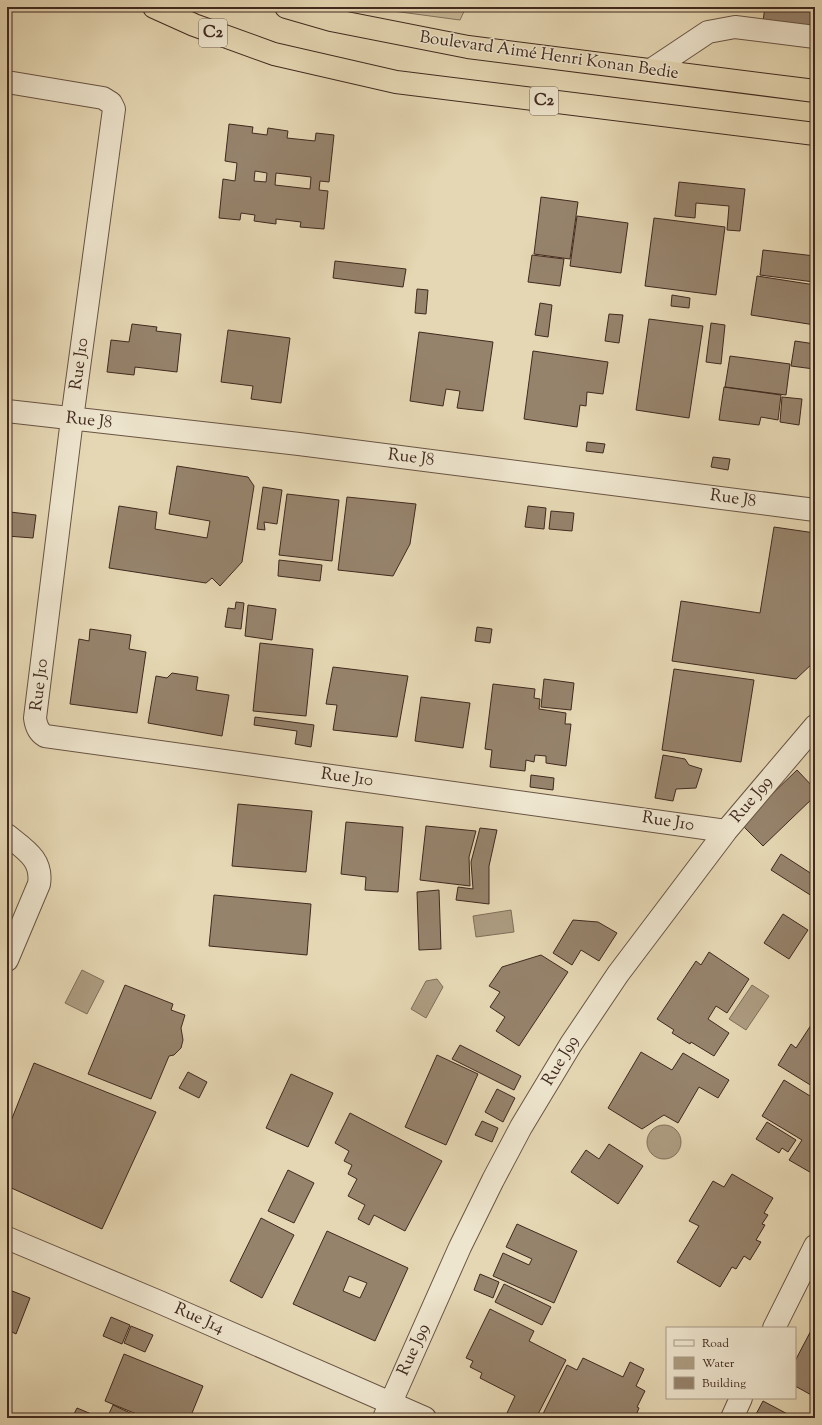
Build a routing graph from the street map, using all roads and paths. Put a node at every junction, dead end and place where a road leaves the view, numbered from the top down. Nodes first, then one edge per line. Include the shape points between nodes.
1 (154, 7) edge
2 (286, 7) edge
3 (815, 37) edge
4 (651, 70) junction
5 (7, 82) edge
6 (815, 91) edge
7 (815, 134) edge
8 (7, 411) edge
9 (72, 419) junction
10 (815, 510) edge
11 (815, 726) edge
12 (726, 831) junction
13 (7, 835) edge
14 (7, 960) edge
15 (7, 1238) edge
16 (815, 1246) edge
17 (774, 1327) edge
18 (741, 1399) edge
19 (387, 1411) edge
20 (425, 1418) edge
21 (732, 1418) edge

1 - 7 highway, C2 via 194,26 274,54 396,82
2 - 4 highway, Boulevard Aimé Henri Konan Bedie via 331,20 425,40
3 - 4 street via 735,27 708,32
4 - 6 highway, Boulevard Aimé Henri Konan Bedie
5 - 9 street, Rue J10 via 99,97 110,103 114,109
8 - 9 street, Rue J8
9 - 10 street, Rue J8 via 315,446
9 - 12 street, Rue J10 via 35,718 41,734
11 - 12 street, Rue J99
12 - 19 street, Rue J99 via 618,974 571,1044 521,1127 460,1247
13 - 14 street via 32,855 37,862 40,876
15 - 19 street, Rue J14 via 157,1301
16 - 17 street
18 - 21 street
19 - 20 street

